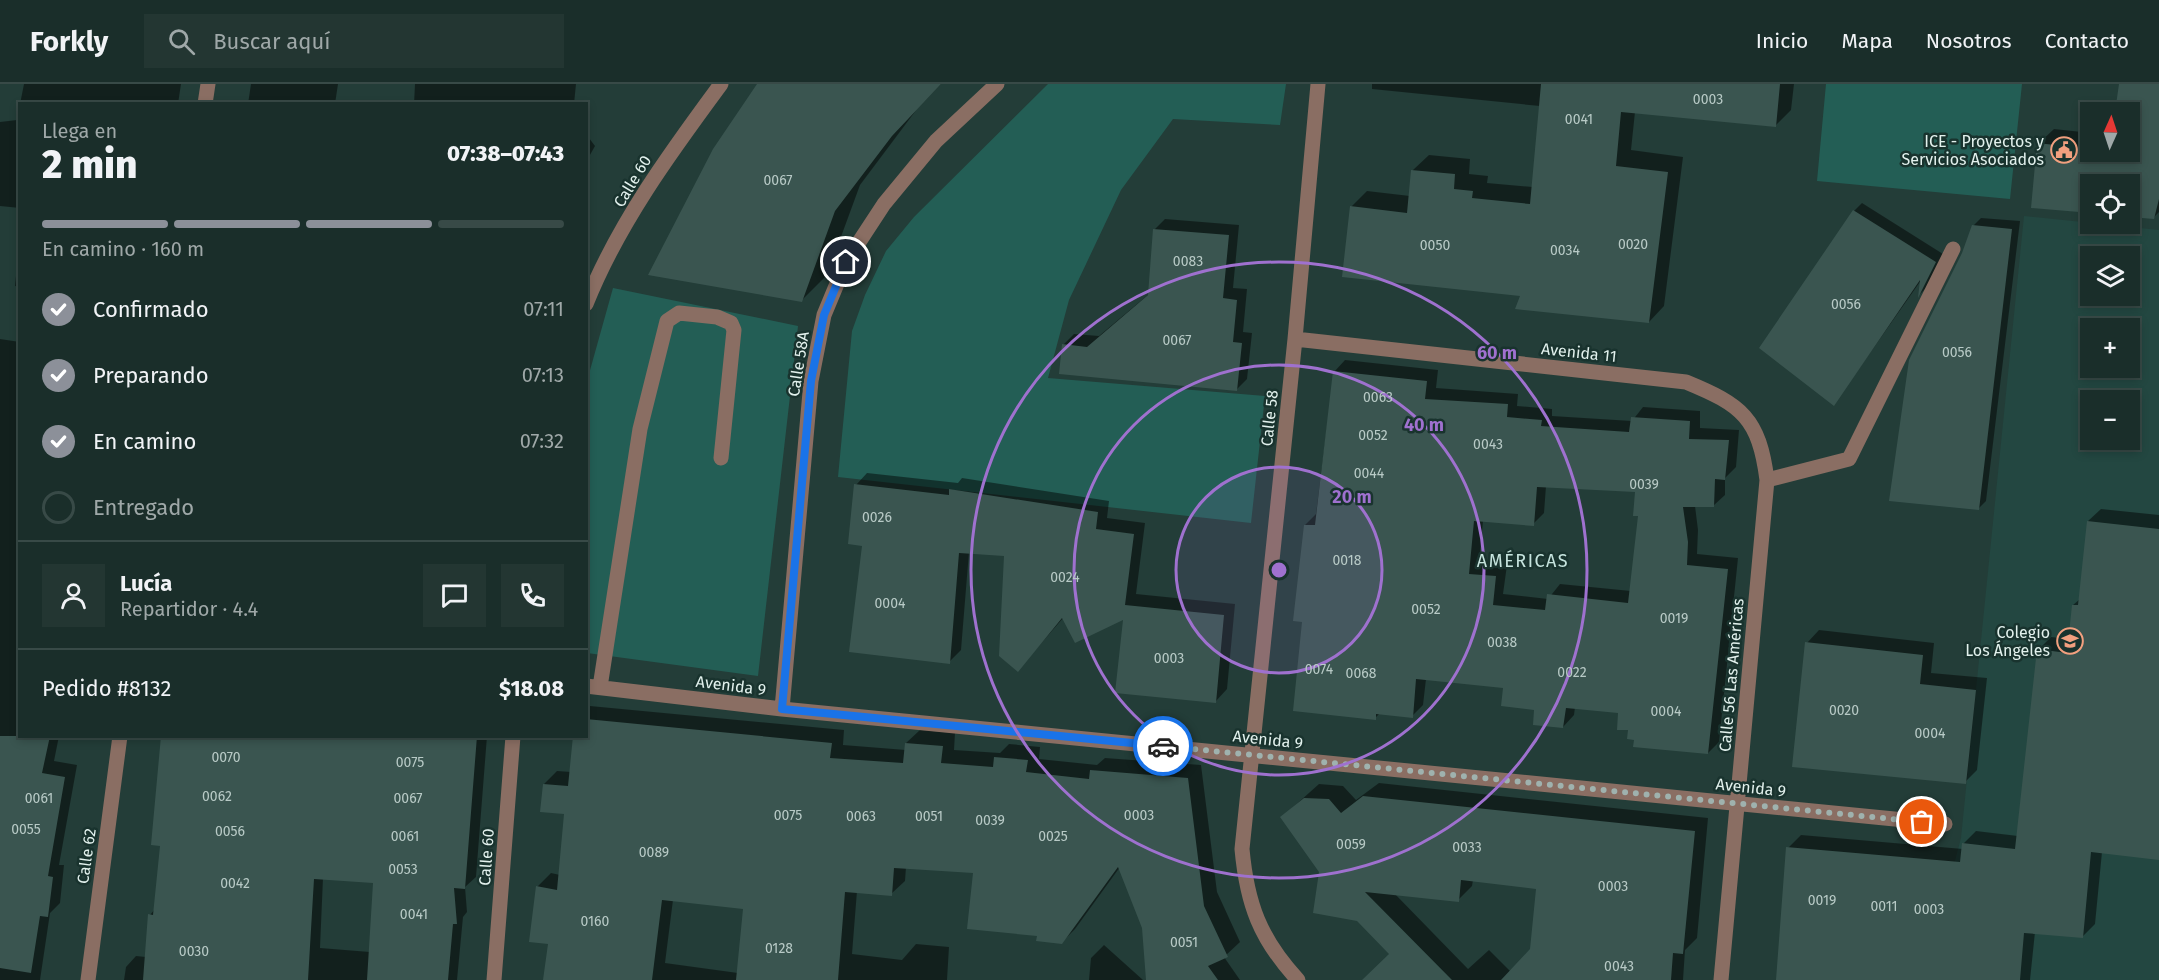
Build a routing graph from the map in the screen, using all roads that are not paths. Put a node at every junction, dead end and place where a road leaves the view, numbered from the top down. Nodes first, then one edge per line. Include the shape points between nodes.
1 (208, 84) edge
2 (721, 84) edge
3 (997, 84) edge
4 (1318, 84) edge
5 (205, 102) edge
6 (1953, 249) dead end
7 (588, 299) edge
8 (1295, 339) junction
9 (722, 458) dead end
10 (1767, 480) junction
11 (593, 687) edge
12 (782, 709) junction
13 (120, 738) edge
14 (513, 738) edge
15 (1251, 755) junction
16 (1737, 803) junction
17 (1946, 824) dead end
18 (88, 980) edge
19 (494, 980) edge
20 (1298, 980) edge
21 (1721, 980) edge

1 - 5 street
2 - 7 street, Calle 60 via 655,174
3 - 12 street, Calle 58A via 936,141 884,204 846,262 824,315 811,381
4 - 8 street, Calle 58
6 - 10 street via 1849,459
8 - 10 street, Avenida 11 via 1686,382 1725,398 1749,421 1763,450
8 - 15 street, Calle 58
9 - 11 street via 734,330 731,323 717,317 679,313 667,321 640,429
10 - 16 street, Calle 56 Las Américas
11 - 12 street, Avenida 9
12 - 15 street, Avenida 9
13 - 18 street, Calle 62
14 - 19 street, Calle 60
15 - 16 street, Avenida 9
15 - 20 street, Calle 58 via 1242,849 1245,887 1257,921 1277,958
16 - 17 street, Avenida 9
16 - 21 street, Calle 56 Las Américas

